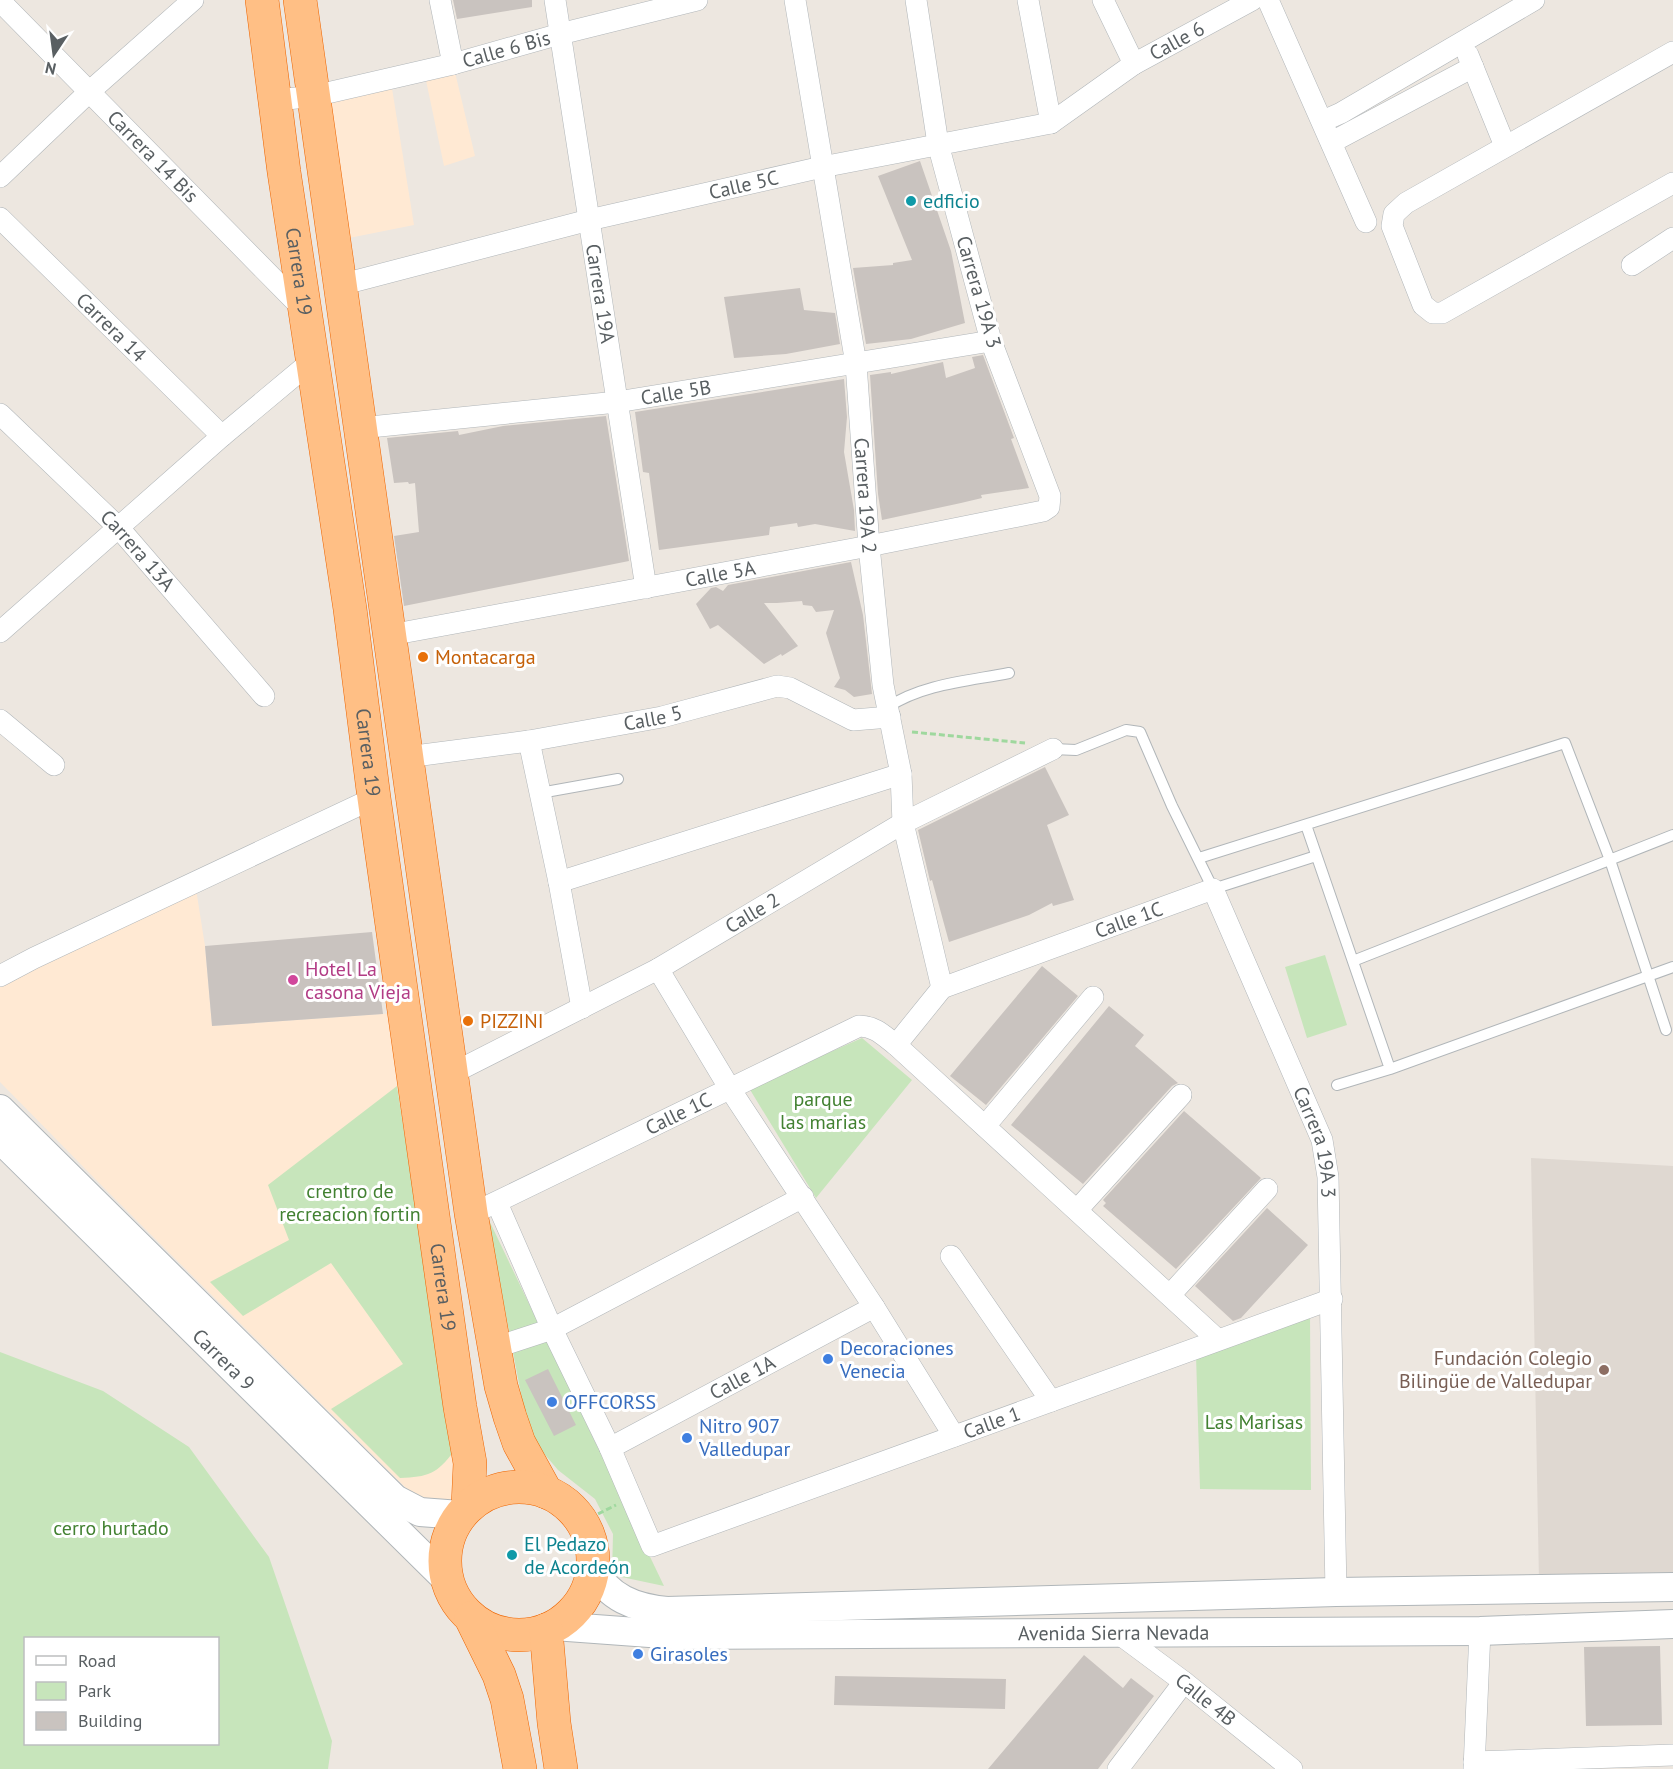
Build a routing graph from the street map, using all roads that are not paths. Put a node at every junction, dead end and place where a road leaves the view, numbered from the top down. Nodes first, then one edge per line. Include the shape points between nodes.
1 (193, 0) edge
2 (262, 0) edge
3 (300, 0) edge
4 (440, 0) edge
5 (555, 0) edge
6 (697, 0) edge
7 (795, 0) edge
8 (916, 0) edge
9 (1028, 0) edge
10 (1103, 0) edge
11 (1252, 0) edge
12 (1268, 0) edge
13 (1534, 0) edge
14 (0, 1) edge
15 (560, 34) junction
16 (1463, 42) junction
17 (1673, 52) edge
18 (453, 64) junction
19 (1134, 64) junction
20 (1473, 67) junction
21 (274, 80) junction
22 (89, 92) junction
23 (314, 96) junction
24 (1323, 121) junction
25 (1051, 123) junction
26 (1332, 142) junction
27 (938, 144) junction
28 (1506, 146) junction
29 (323, 164) junction
30 (822, 167) junction
31 (284, 172) junction
32 (0, 177) edge
33 (1673, 183) edge
34 (0, 218) edge
35 (589, 220) junction
36 (1366, 222) dead end
37 (1673, 238) edge
38 (1632, 265) dead end
39 (340, 285) junction
40 (306, 312) junction
41 (991, 340) junction
42 (313, 360) junction
43 (856, 364) junction
44 (617, 402) junction
45 (0, 414) edge
46 (360, 428) junction
47 (222, 436) junction
48 (1049, 507) joint
49 (118, 527) junction
50 (869, 546) junction
51 (646, 588) junction
52 (0, 632) edge
53 (390, 635) junction
54 (1009, 673) dead end
55 (264, 696) dead end
56 (890, 718) junction
57 (0, 720) edge
58 (529, 741) junction
59 (1053, 749) joint
60 (406, 757) junction
61 (54, 765) dead end
62 (901, 774) junction
63 (618, 779) dead end
64 (540, 794) junction
65 (374, 798) junction
66 (903, 823) junction
67 (1306, 825) junction
68 (1673, 835) edge
69 (1316, 856) junction
70 (1199, 858) junction
71 (1610, 860) junction
72 (559, 882) junction
73 (1213, 889) junction
74 (1353, 961) junction
75 (1673, 967) edge
76 (658, 969) junction
77 (0, 976) edge
78 (1647, 976) junction
79 (942, 988) junction
80 (1093, 997) dead end
81 (582, 1008) junction
82 (1666, 1030) dead end
83 (896, 1045) junction
84 (1389, 1069) junction
85 (451, 1074) junction
86 (1336, 1085) dead end
87 (730, 1089) junction
88 (1181, 1095) dead end
89 (0, 1109) edge
90 (985, 1126) junction
91 (0, 1139) edge
92 (1267, 1189) dead end
93 (803, 1197) junction
94 (484, 1208) junction
95 (1077, 1210) junction
96 (951, 1256) dead end
97 (1170, 1295) junction
98 (1332, 1299) junction
99 (874, 1307) junction
100 (552, 1329) junction
101 (1218, 1340) junction
102 (494, 1348) junction
103 (1051, 1401) junction
104 (954, 1436) junction
105 (610, 1448) junction
106 (546, 1492) junction
107 (464, 1511) junction
108 (593, 1568) junction
109 (447, 1580) junction
110 (1673, 1587) edge
111 (1336, 1592) junction
112 (471, 1618) junction
113 (1673, 1624) edge
114 (550, 1628) junction
115 (1480, 1631) junction
116 (1118, 1633) junction
117 (1184, 1682) junction
118 (1673, 1755) edge
119 (1474, 1765) edge
120 (520, 1769) edge
121 (561, 1769) edge
122 (1118, 1769) edge
123 (1292, 1769) edge

1 - 22 street
2 - 21 highway, Carrera 19
3 - 23 highway, Carrera 19
4 - 18 street
5 - 15 street, Carrera 19A
6 - 15 street, Calle 6 Bis
7 - 30 street, Carrera 19A 2
8 - 27 street, Carrera 19A 3
9 - 25 street
10 - 19 street
11 - 19 street, Calle 6
12 - 24 street
13 - 16 street
14 - 22 street, Carrera 14 Bis
15 - 18 street, Calle 6 Bis
15 - 35 street, Carrera 19A
16 - 20 street
16 - 24 street
17 - 28 street
18 - 23 street, Calle 6 Bis
19 - 25 street, Calle 5C
20 - 26 street
20 - 28 street
21 - 23 street, Calle 6 Bis via 284,98
21 - 31 highway, Carrera 19
22 - 32 street
22 - 40 street, Carrera 14 Bis
23 - 29 highway, Carrera 19
24 - 26 street
25 - 27 street, Calle 5C
26 - 36 street
27 - 30 street, Calle 5C
27 - 41 street, Carrera 19A 3
28 - 33 street via 1406,202 1394,214 1392,226 1423,305 1433,313 1446,312
29 - 31 street via 312,154 292,150 286,156
29 - 39 highway, Carrera 19
30 - 35 street, Calle 5C
30 - 43 street, Carrera 19A 2
31 - 40 highway, Carrera 19
34 - 47 street, Carrera 14
35 - 39 street, Calle 5C
35 - 44 street, Carrera 19A
37 - 38 street
39 - 46 highway, Carrera 19
40 - 42 highway, Carrera 19
41 - 43 street, Calle 5B
41 - 48 street, Carrera 19A 3 via 1050,496
42 - 47 street
42 - 65 highway, Carrera 19
43 - 44 street, Calle 5B
43 - 50 street, Carrera 19A 2
44 - 46 street, Calle 5B
44 - 51 street, Carrera 19A
45 - 49 street, Carrera 13A
46 - 53 highway, Carrera 19
47 - 49 street
48 - 50 street, Calle 5A
49 - 52 street
49 - 55 street, Carrera 13A
50 - 51 street, Calle 5A
50 - 56 street, Carrera 19A 2
51 - 53 street, Calle 5A
53 - 60 highway, Carrera 19
54 - 56 lane via 920,691 901,699
56 - 58 street, Calle 5 via 853,720 790,688 777,686 662,717
56 - 62 street, Carrera 19A 2
57 - 61 street
58 - 60 street, Calle 5
58 - 64 street
59 - 66 street, Calle 2
59 - 70 lane, Carrera 19A 3 via 1076,750 1126,730 1140,732
60 - 85 highway, Carrera 19
62 - 66 street, Carrera 19A 2
62 - 72 street
63 - 64 lane
64 - 72 street
65 - 77 street
65 - 107 highway, Carrera 19 via 470,1463
66 - 76 street, Calle 2
66 - 79 street, Carrera 19A 2
67 - 69 lane
67 - 70 lane
67 - 71 lane via 1565,743
68 - 71 lane
69 - 73 lane
69 - 74 lane
70 - 73 lane, Carrera 19A 3
71 - 74 lane
71 - 78 lane
72 - 81 street
73 - 79 street, Calle 1C
73 - 98 street, Carrera 19A 3 via 1322,1140 1329,1177
74 - 84 lane
75 - 78 lane
76 - 81 street, Calle 2
76 - 87 street
78 - 82 lane
78 - 84 lane
79 - 83 street
80 - 90 street
81 - 85 street, Calle 2
83 - 87 street, Calle 1C via 878,1030 859,1026
83 - 90 street
84 - 86 lane
85 - 94 highway, Carrera 19
87 - 93 street
87 - 94 street, Calle 1C
88 - 95 street
89 - 107 main road, Carrera 9 via 395,1499 420,1512
90 - 95 street
91 - 109 main road, Carrera 9
92 - 97 street
93 - 99 street
93 - 100 street
94 - 100 street
94 - 102 highway, Carrera 19
95 - 97 street
96 - 103 street
97 - 101 street
98 - 101 street, Calle 1
98 - 111 street, Carrera 19A 3
99 - 104 street
99 - 105 street, Calle 1A
100 - 102 street
100 - 105 street
101 - 103 street, Calle 1
102 - 106 highway, Carrera 19 via 514,1430
103 - 104 street, Calle 1
104 - 105 street, Calle 1 via 652,1546
106 - 107 highway via 523,1487 499,1489
106 - 108 highway via 567,1504 582,1522 592,1544
107 - 109 highway via 447,1541
108 - 111 main road, Avenida Sierra Nevada via 608,1590 625,1601 667,1611
108 - 114 highway via 585,1596 567,1618
109 - 112 highway via 456,1601
110 - 111 main road, Avenida Sierra Nevada
112 - 114 highway via 501,1633 524,1635
112 - 120 highway via 507,1699
113 - 115 main road, Avenida Sierra Nevada
114 - 116 main road, Avenida Sierra Nevada via 677,1635
114 - 121 highway via 554,1723
115 - 116 main road, Avenida Sierra Nevada
115 - 119 street
116 - 117 street, Calle 4B
117 - 122 street
117 - 123 street, Calle 4B
118 - 119 street

